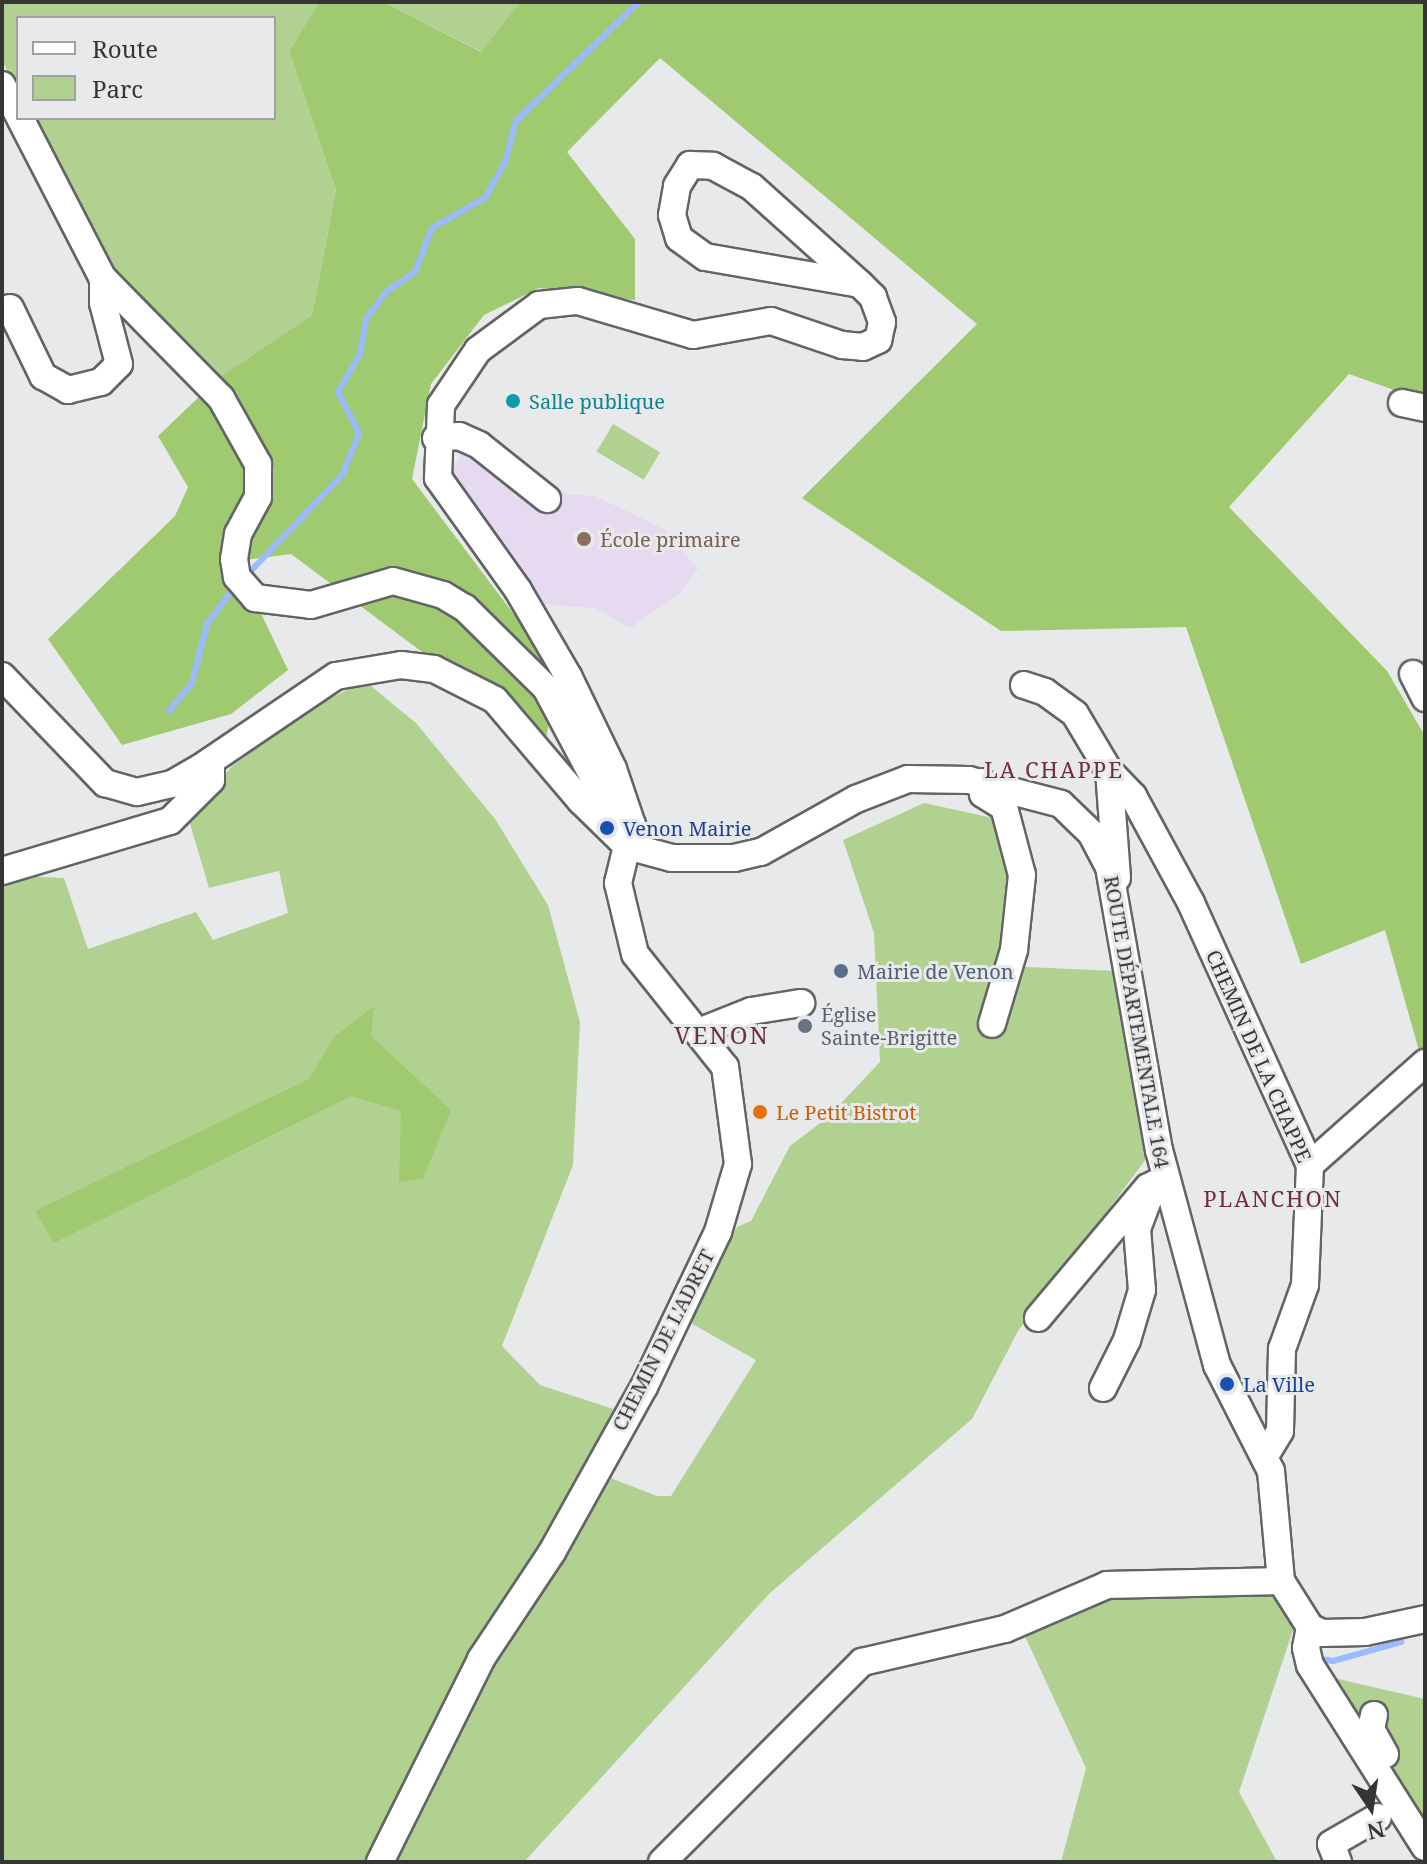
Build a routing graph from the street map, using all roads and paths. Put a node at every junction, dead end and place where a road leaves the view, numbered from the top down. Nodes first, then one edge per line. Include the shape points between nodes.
1 (2, 85) edge
2 (16, 111) edge
3 (21, 120) edge
4 (103, 278) junction
5 (860, 284) junction
6 (10, 308) dead end
7 (436, 438) junction
8 (547, 499) dead end
9 (1413, 674) dead end
10 (2, 676) edge
11 (1024, 685) dead end
12 (1425, 698) edge
13 (205, 764) junction
14 (1109, 771) junction
15 (982, 782) junction
16 (629, 836) junction
17 (2, 871) edge
18 (1117, 894) junction
19 (801, 1003) dead end
20 (992, 1024) dead end
21 (701, 1031) junction
22 (1425, 1063) edge
23 (1310, 1165) junction
24 (1160, 1182) junction
25 (1038, 1318) dead end
26 (1103, 1388) dead end
27 (1265, 1456) junction
28 (1281, 1581) junction
29 (1425, 1619) edge
30 (1310, 1627) junction
31 (1374, 1715) dead end
32 (1391, 1810) junction
33 (1425, 1847) edge
34 (380, 1862) edge
35 (662, 1862) edge
36 (1338, 1862) edge

1 - 2 street
3 - 4 street
4 - 6 street via 103,303 119,364 101,382 68,390 43,376
4 - 16 street via 221,398 258,464 258,497 238,534 234,559 237,577 255,598 311,605 393,581 418,585 465,608 546,688
5 - 5 street via 705,257 679,238 672,215 677,186 690,165 713,166 752,187
5 - 7 street via 873,297 882,322 878,340 863,347 771,321 693,335 578,301 539,305 478,350 441,405
7 - 8 street via 459,436 479,445
7 - 16 street via 438,478 518,590 568,676 613,769
9 - 12 street
10 - 13 street, ROUTE DÉPARTEMENTALE 164 via 68,748 120,790 155,790
11 - 14 street via 1045,692 1075,714
13 - 16 street, ROUTE DÉPARTEMENTALE 164 via 336,676 401,665 434,669 495,700 581,801
13 - 17 street via 211,780 170,821
14 - 18 street via 1118,839
14 - 23 street, CHEMIN DE LA CHAPPE via 1133,796 1191,903
15 - 16 street, ROUTE DÉPARTEMENTALE 164 via 908,779 856,799 787,841 734,858 672,858
15 - 18 street, ROUTE DÉPARTEMENTALE 164 via 1061,804 1091,833
15 - 20 street via 983,794 1004,807 1022,875 1014,950
16 - 21 street, CHEMIN DE L'ADRET via 618,883 635,954 673,1006
18 - 24 street, ROUTE DÉPARTEMENTALE 164
19 - 21 street via 751,1011
21 - 34 street, CHEMIN DE L'ADRET via 725,1067 737,1130 738,1164 718,1232 644,1387 552,1552 481,1659
22 - 23 street
23 - 27 street, CHEMIN DE LA CHAPPE via 1305,1285 1282,1349 1280,1431
24 - 25 street via 1140,1190
24 - 26 street via 1137,1229 1142,1290 1127,1340
24 - 27 street, ROUTE DÉPARTEMENTALE 164 via 1217,1365
27 - 28 street, ROUTE DÉPARTEMENTALE 164 via 1276,1488
28 - 30 street, ROUTE DÉPARTEMENTALE 164
28 - 35 street via 1107,1585 1005,1629 862,1662
29 - 30 street via 1334,1637
30 - 32 street via 1310,1665
31 - 32 street via 1371,1729 1410,1795
32 - 33 street
32 - 36 street via 1331,1844

